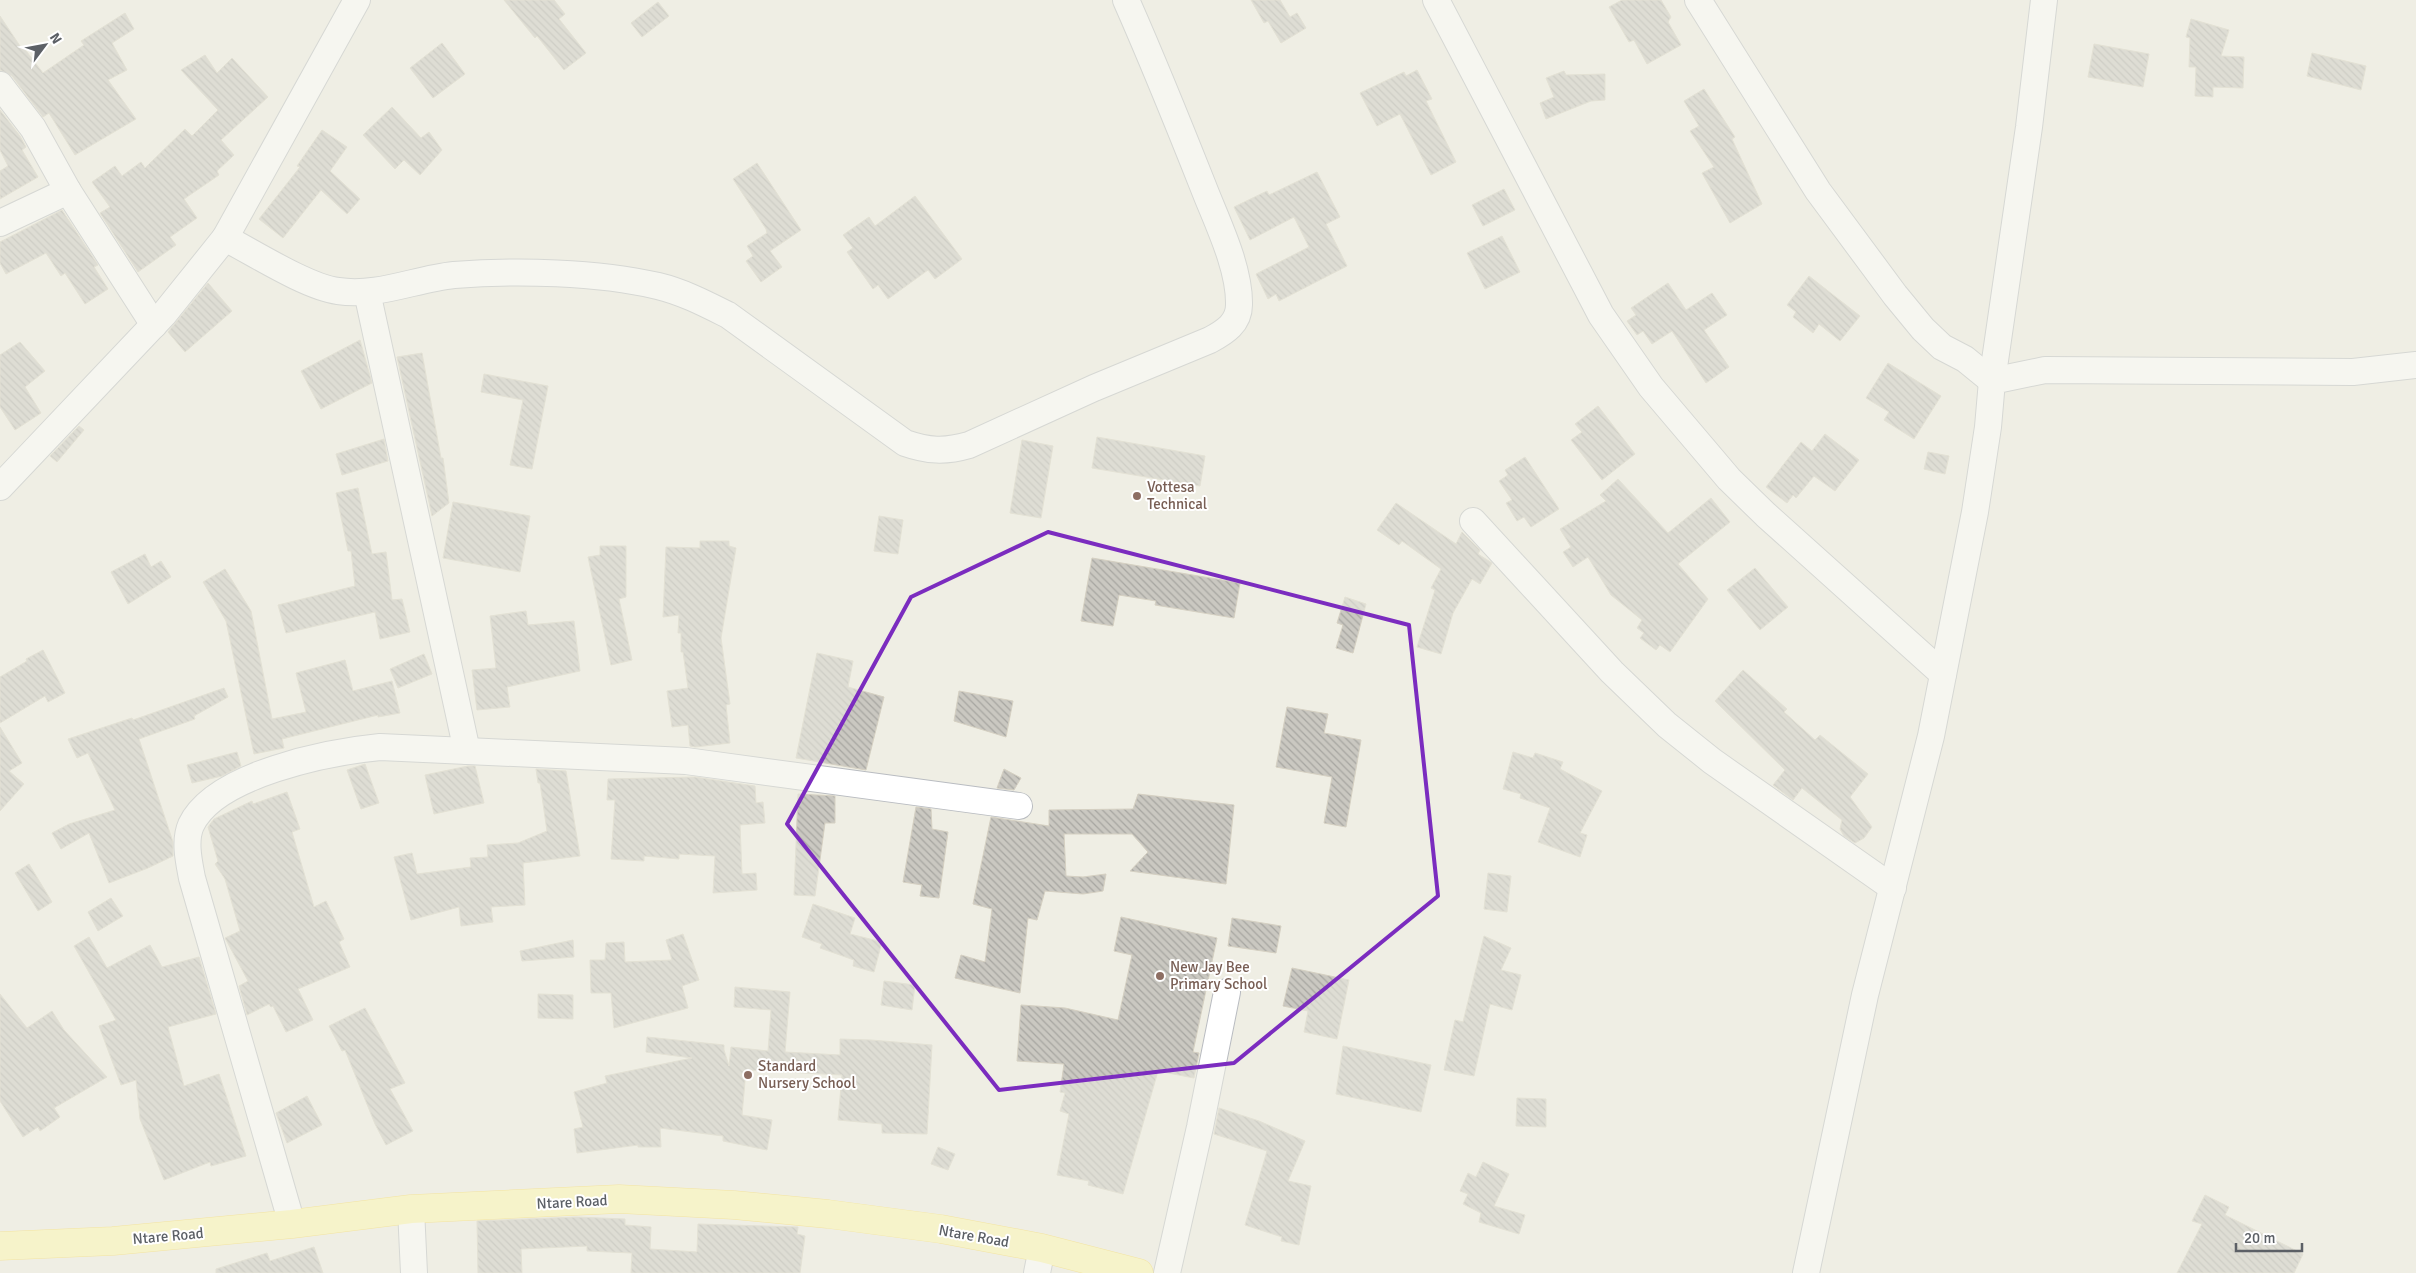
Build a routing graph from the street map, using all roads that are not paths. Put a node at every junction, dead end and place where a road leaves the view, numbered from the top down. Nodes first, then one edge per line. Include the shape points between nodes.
1 (357, 0) edge
2 (1126, 0) edge
3 (1436, 0) edge
4 (1698, 0) edge
5 (2044, 0) edge
6 (0, 85) edge
7 (68, 191) junction
8 (0, 222) edge
9 (225, 238) junction
10 (367, 292) junction
11 (154, 325) junction
12 (2416, 365) edge
13 (1992, 381) junction
14 (0, 488) edge
15 (1473, 521) dead end
16 (1943, 674) junction
17 (467, 751) junction
18 (1019, 806) dead end
19 (1892, 888) junction
20 (1227, 992) dead end
21 (411, 1210) junction
22 (292, 1224) junction
23 (0, 1246) edge
24 (1040, 1261) edge
25 (414, 1273) edge
26 (1139, 1273) edge
27 (1167, 1273) edge
28 (1806, 1273) edge

1 - 9 street
2 - 10 street via 1223,238 1237,284 1240,305 1236,319 1226,331 1210,340 969,445 941,452 905,443 728,315 659,286 554,273 454,275
3 - 16 street via 1601,315 1650,387 1735,485
4 - 13 street via 1818,191 1895,295 1942,347
5 - 13 street
6 - 7 street via 33,128
7 - 8 street
7 - 11 street
9 - 10 street via 317,286 337,291
9 - 11 street
10 - 17 street
11 - 14 street
12 - 13 street via 2353,372 2054,370
13 - 16 street via 1978,493
15 - 19 street via 1619,679 1667,725 1712,761
16 - 19 street via 1932,736
17 - 18 street via 686,760
17 - 22 street via 380,747 347,750 304,760 256,776 222,792 204,806 190,826 188,851 192,878
19 - 28 street via 1865,995
20 - 27 street
21 - 22 main road, Ntare Road
21 - 24 main road, Ntare Road via 619,1199 734,1205 932,1228
21 - 25 street
22 - 23 main road, Ntare Road via 113,1241
24 - 26 main road, Ntare Road

